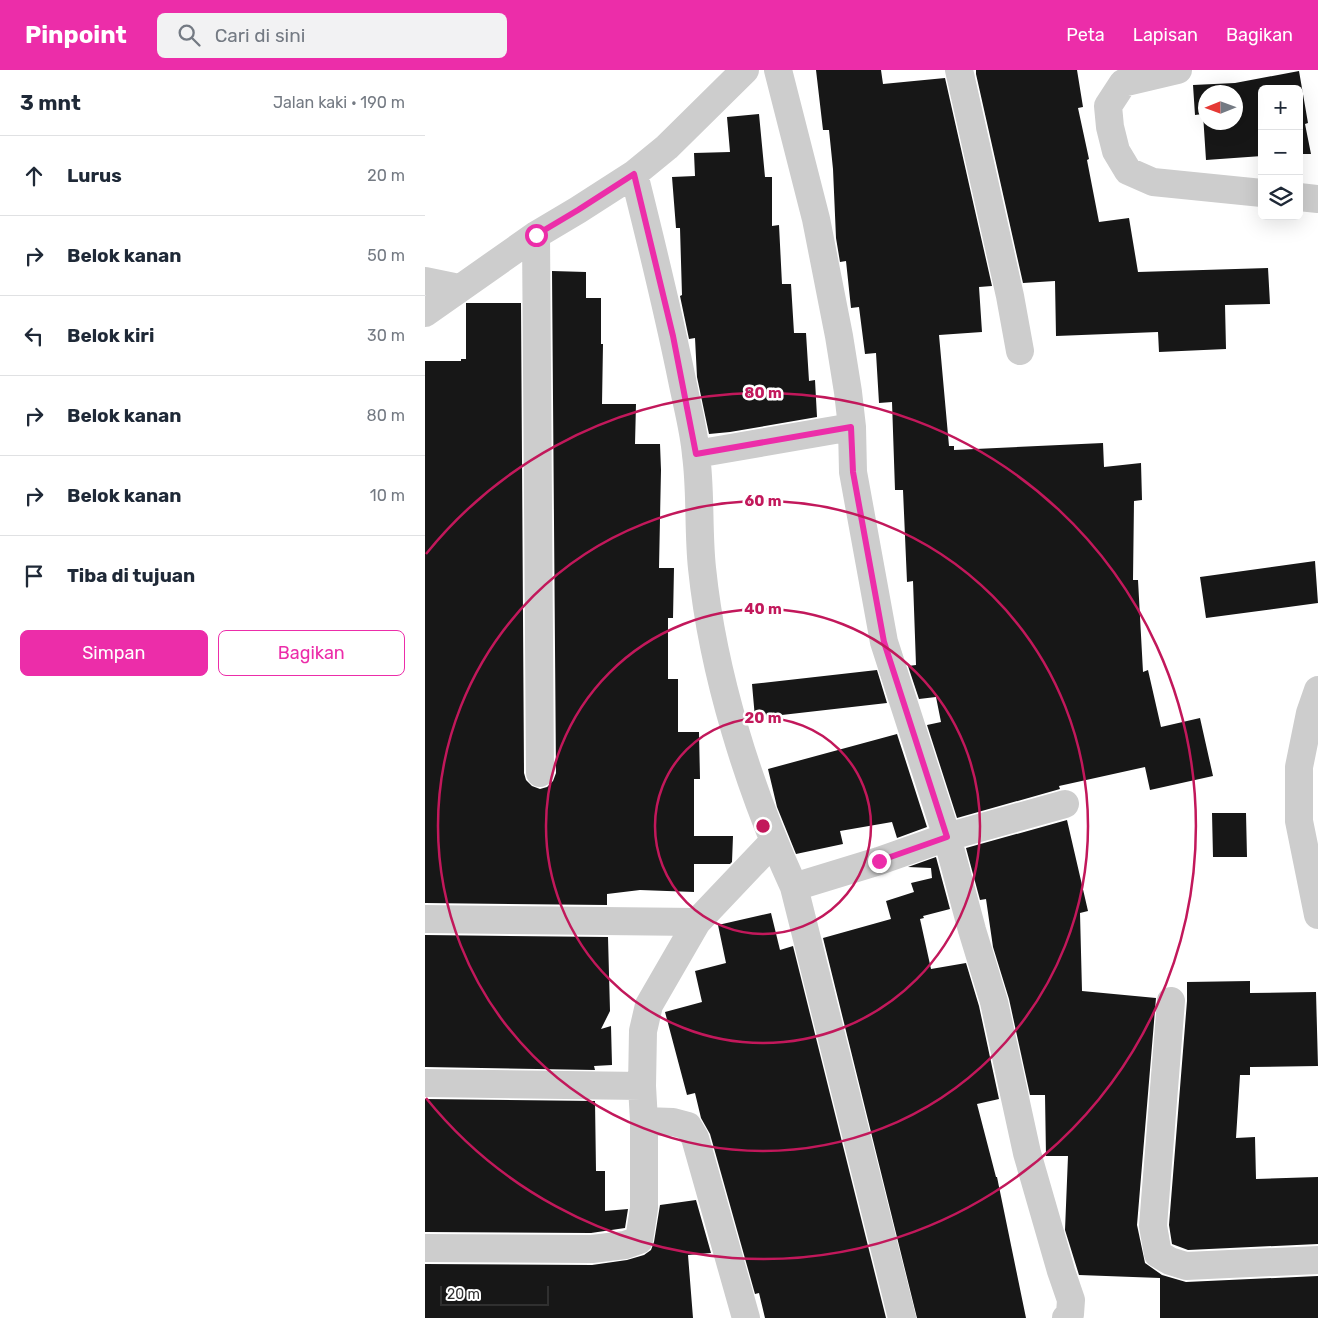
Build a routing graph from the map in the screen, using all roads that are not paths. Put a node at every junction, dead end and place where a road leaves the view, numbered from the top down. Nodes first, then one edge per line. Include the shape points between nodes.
1 (745, 70) edge
2 (778, 70) edge
3 (959, 70) edge
4 (1178, 70) edge
5 (634, 174) junction
6 (1258, 193) edge
7 (1303, 197) edge
8 (1318, 199) edge
9 (536, 235) junction
10 (425, 281) edge
11 (459, 288) junction
12 (425, 313) edge
13 (1020, 351) dead end
14 (851, 427) junction
15 (696, 454) junction
16 (1318, 690) edge
17 (540, 773) dead end
18 (1065, 804) dead end
19 (947, 837) junction
20 (774, 842) junction
21 (794, 887) junction
22 (1318, 915) edge
23 (425, 919) edge
24 (697, 922) junction
25 (1171, 1002) dead end
26 (425, 1083) edge
27 (641, 1086) junction
28 (644, 1121) junction
29 (425, 1248) edge
30 (1318, 1260) edge
31 (746, 1318) edge
32 (902, 1318) edge
33 (1065, 1318) edge

1 - 5 street via 667,147
2 - 14 street via 816,219 839,336
3 - 13 street
4 - 6 street via 1123,83 1108,106 1115,152 1129,170 1153,182
5 - 9 street
5 - 15 street via 673,336
7 - 8 street
9 - 11 street
9 - 17 street
10 - 11 street
11 - 12 street
14 - 15 street
14 - 19 street via 853,472 884,642
15 - 20 street via 702,568 716,659
16 - 22 street via 1299,767 1299,821
18 - 19 street
19 - 21 street
19 - 33 street via 994,1002 1027,1153 1071,1300 1070,1314
20 - 21 street
20 - 24 street
21 - 32 street
23 - 24 street
24 - 27 street via 649,1004 643,1031
25 - 30 street via 1153,1226 1158,1254 1186,1266
26 - 27 street
27 - 28 street
28 - 29 street via 644,1208 639,1240 592,1249
28 - 31 street via 688,1126 695,1138

